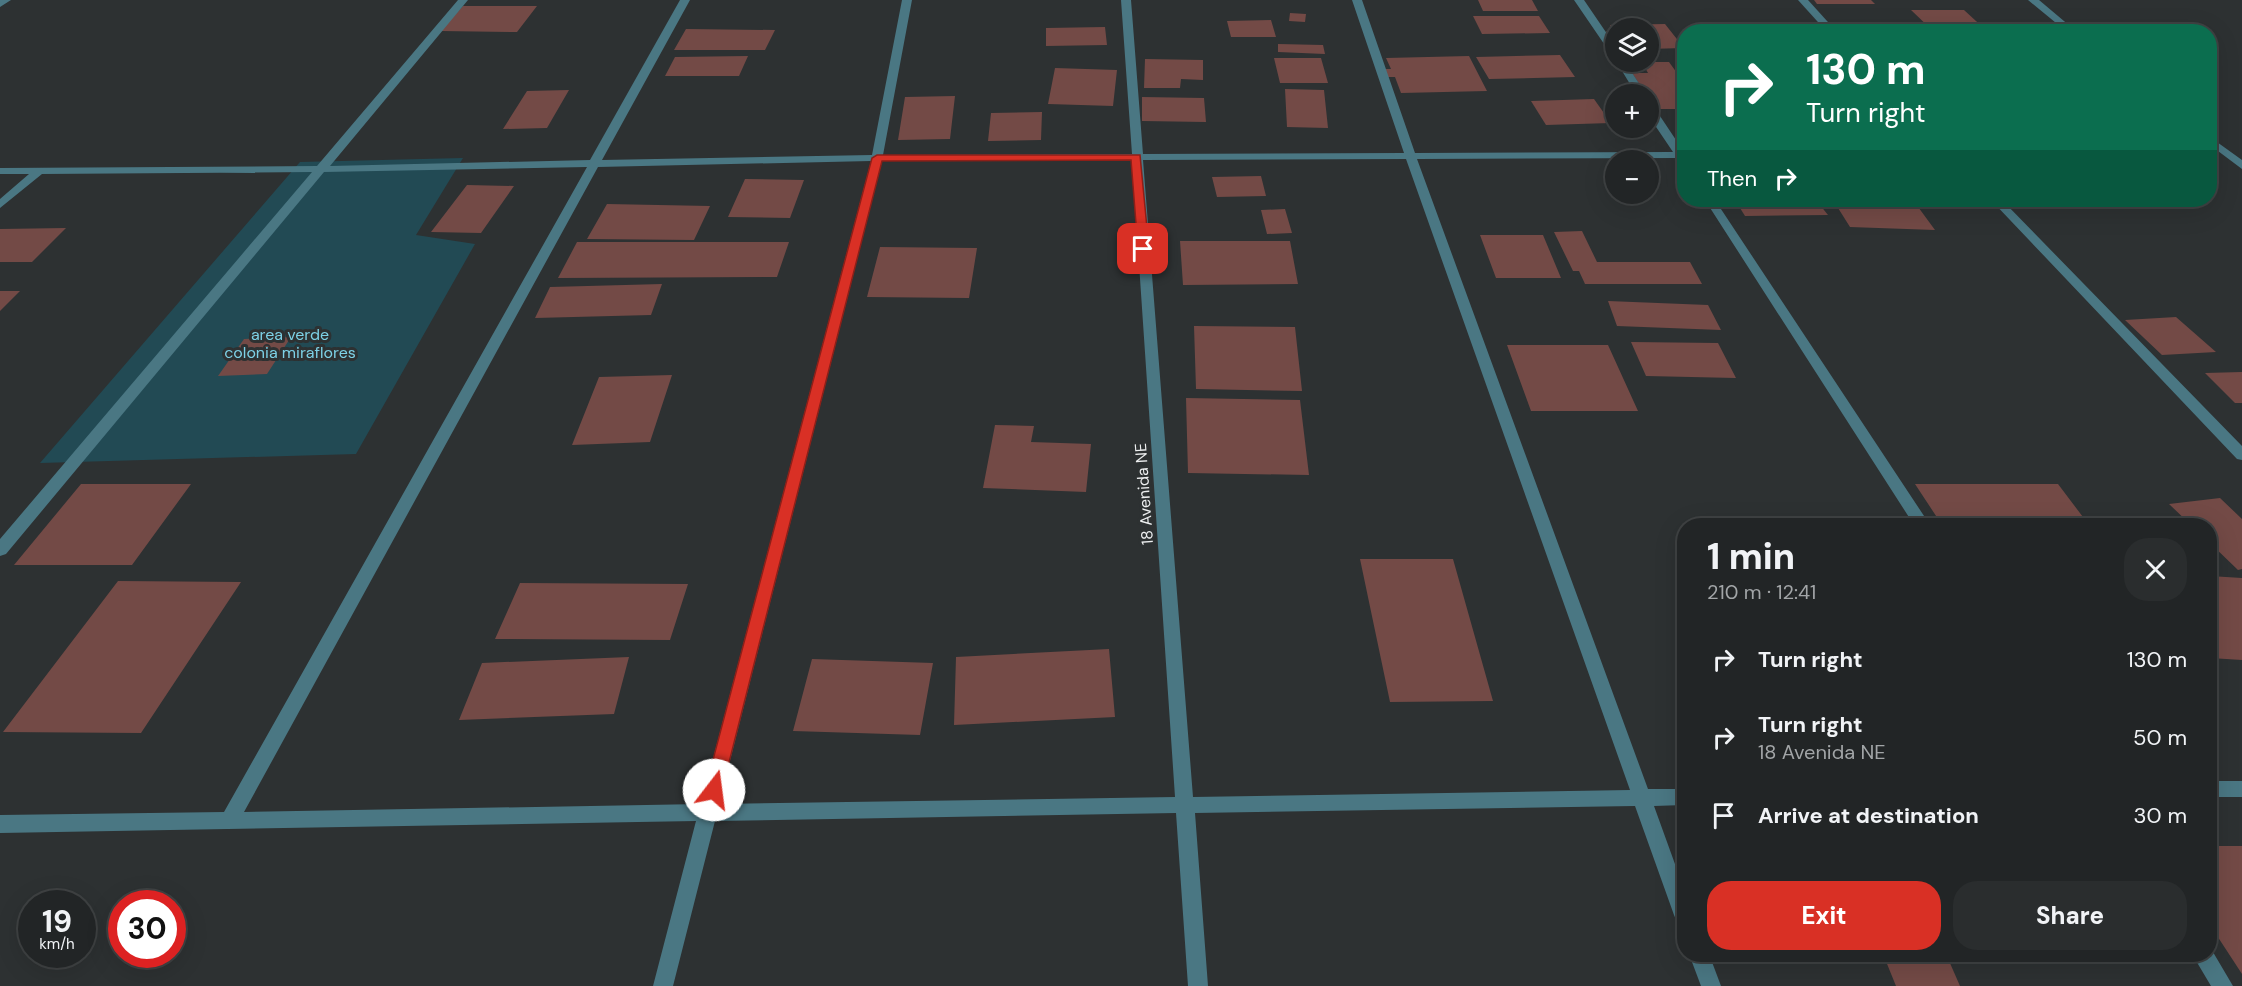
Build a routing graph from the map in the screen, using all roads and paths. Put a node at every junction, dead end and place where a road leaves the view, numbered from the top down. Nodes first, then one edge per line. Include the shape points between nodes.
1 (6, 0) edge
2 (463, 0) edge
3 (685, 0) edge
4 (907, 0) edge
5 (1126, 0) edge
6 (1357, 0) edge
7 (1580, 0) edge
8 (1803, 0) edge
9 (2033, 0) edge
10 (0, 4) edge
11 (1826, 24) edge
12 (2063, 24) edge
13 (1605, 38) edge
14 (1659, 122) edge
15 (2217, 145) edge
16 (1677, 148) edge
17 (2217, 150) edge
18 (2223, 150) junction
19 (2242, 150) edge
20 (1410, 155) junction
21 (1136, 157) junction
22 (1677, 157) edge
23 (877, 158) junction
24 (593, 162) junction
25 (2242, 166) edge
26 (321, 169) junction
27 (0, 171) edge
28 (38, 172) junction
29 (0, 205) edge
30 (1715, 207) edge
31 (2003, 207) edge
32 (2242, 455) edge
33 (1917, 518) edge
34 (0, 550) edge
35 (2217, 789) edge
36 (2242, 789) edge
37 (1641, 797) junction
38 (1677, 797) edge
39 (1186, 805) junction
40 (708, 813) junction
41 (229, 820) junction
42 (0, 824) edge
43 (1677, 896) edge
44 (1702, 962) edge
45 (2207, 962) edge
46 (663, 986) edge
47 (1198, 986) edge
48 (1711, 986) edge
49 (2223, 986) edge

1 - 10 street
2 - 26 street
3 - 24 street
4 - 23 street
5 - 21 street, 18 Avenida NE
6 - 20 street
7 - 13 street
8 - 11 street
9 - 12 street
14 - 16 street
15 - 18 street
17 - 18 street
18 - 19 street
18 - 25 street
20 - 21 street
20 - 22 street
20 - 37 street
21 - 23 street
21 - 39 street, 18 Avenida NE
23 - 24 street
23 - 40 street
24 - 26 street
24 - 41 street
26 - 28 street
26 - 34 street
27 - 28 street
28 - 29 street
30 - 33 street
31 - 32 street
35 - 36 street
37 - 38 street
37 - 39 street
37 - 43 street
39 - 40 street
39 - 47 street, 18 Avenida NE
40 - 41 street
40 - 46 street
41 - 42 street
44 - 48 street
45 - 49 street

